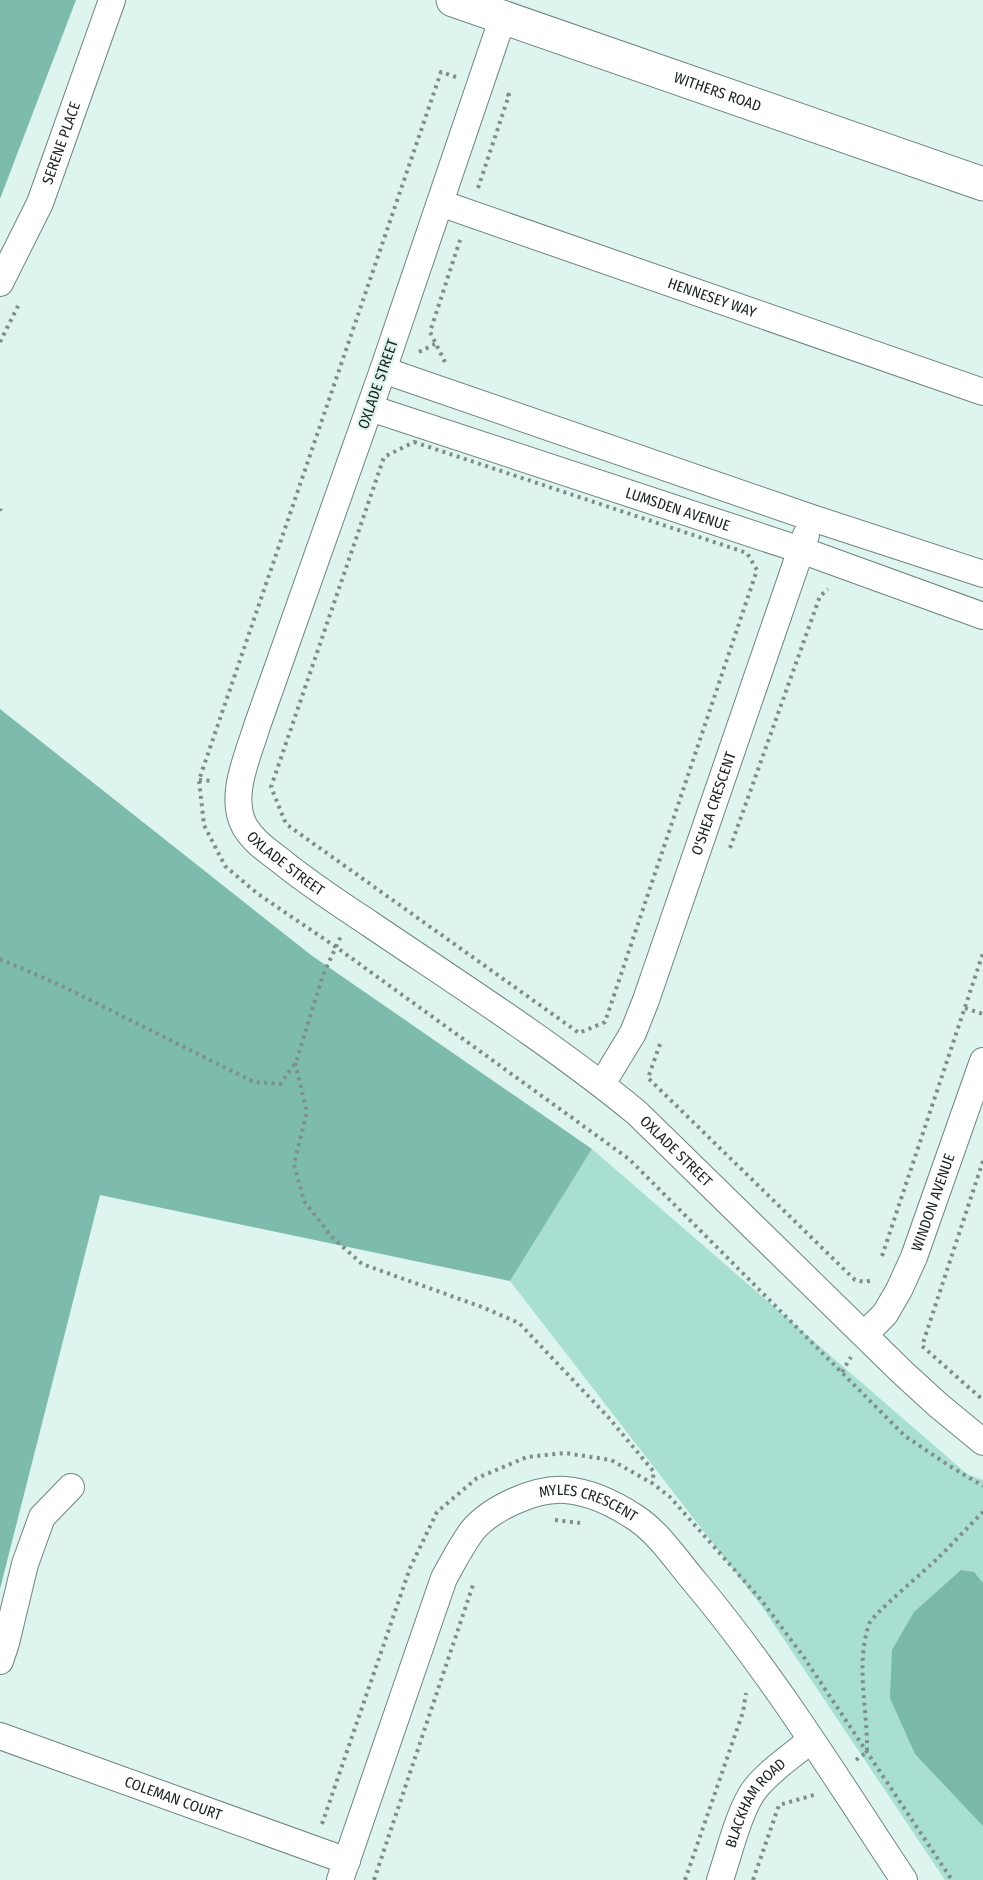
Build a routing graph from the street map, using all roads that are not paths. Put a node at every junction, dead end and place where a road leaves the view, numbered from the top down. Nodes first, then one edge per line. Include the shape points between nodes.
1 (111, 0) edge
2 (453, 0) edge
3 (503, 17) junction
4 (983, 184) edge
5 (440, 203) junction
6 (0, 283) edge
7 (383, 370) junction
8 (983, 392) edge
9 (370, 408) junction
10 (812, 518) junction
11 (801, 550) junction
12 (983, 574) edge
13 (983, 616) edge
14 (983, 1061) edge
15 (602, 1084) junction
16 (866, 1334) junction
17 (983, 1442) edge
18 (71, 1487) dead end
19 (0, 1661) edge
20 (0, 1736) edge
21 (812, 1740) junction
22 (344, 1871) edge
23 (720, 1880) edge
24 (904, 1880) edge

1 - 6 street, SERENE PLACE via 40,204
2 - 3 main road, WITHERS ROAD
3 - 4 main road, WITHERS ROAD
3 - 5 street, OXLADE STREET
5 - 7 street, OXLADE STREET
5 - 8 street, HENNESEY WAY
7 - 9 street, OXLADE STREET
7 - 10 street
9 - 11 street, LUMSDEN AVENUE
9 - 15 street, OXLADE STREET via 256,726 238,801 244,825 257,842 299,876
10 - 11 street, O'SHEA CRESCENT
10 - 12 street
11 - 13 street, LUMSDEN AVENUE
11 - 15 street, O'SHEA CRESCENT via 646,1000 633,1033
14 - 16 street, WINDON AVENUE via 914,1257 885,1314
15 - 16 street, OXLADE STREET via 637,1113
16 - 17 street, OXLADE STREET via 938,1405
18 - 19 street via 42,1517 25,1564
20 - 22 street, COLEMAN COURT via 314,1849
21 - 22 street, MYLES CRESCENT via 720,1611 638,1519 586,1494 563,1490 534,1494 488,1516 473,1530 444,1578
21 - 23 street, BLACKHAM ROAD via 756,1788
21 - 24 street, MYLES CRESCENT

